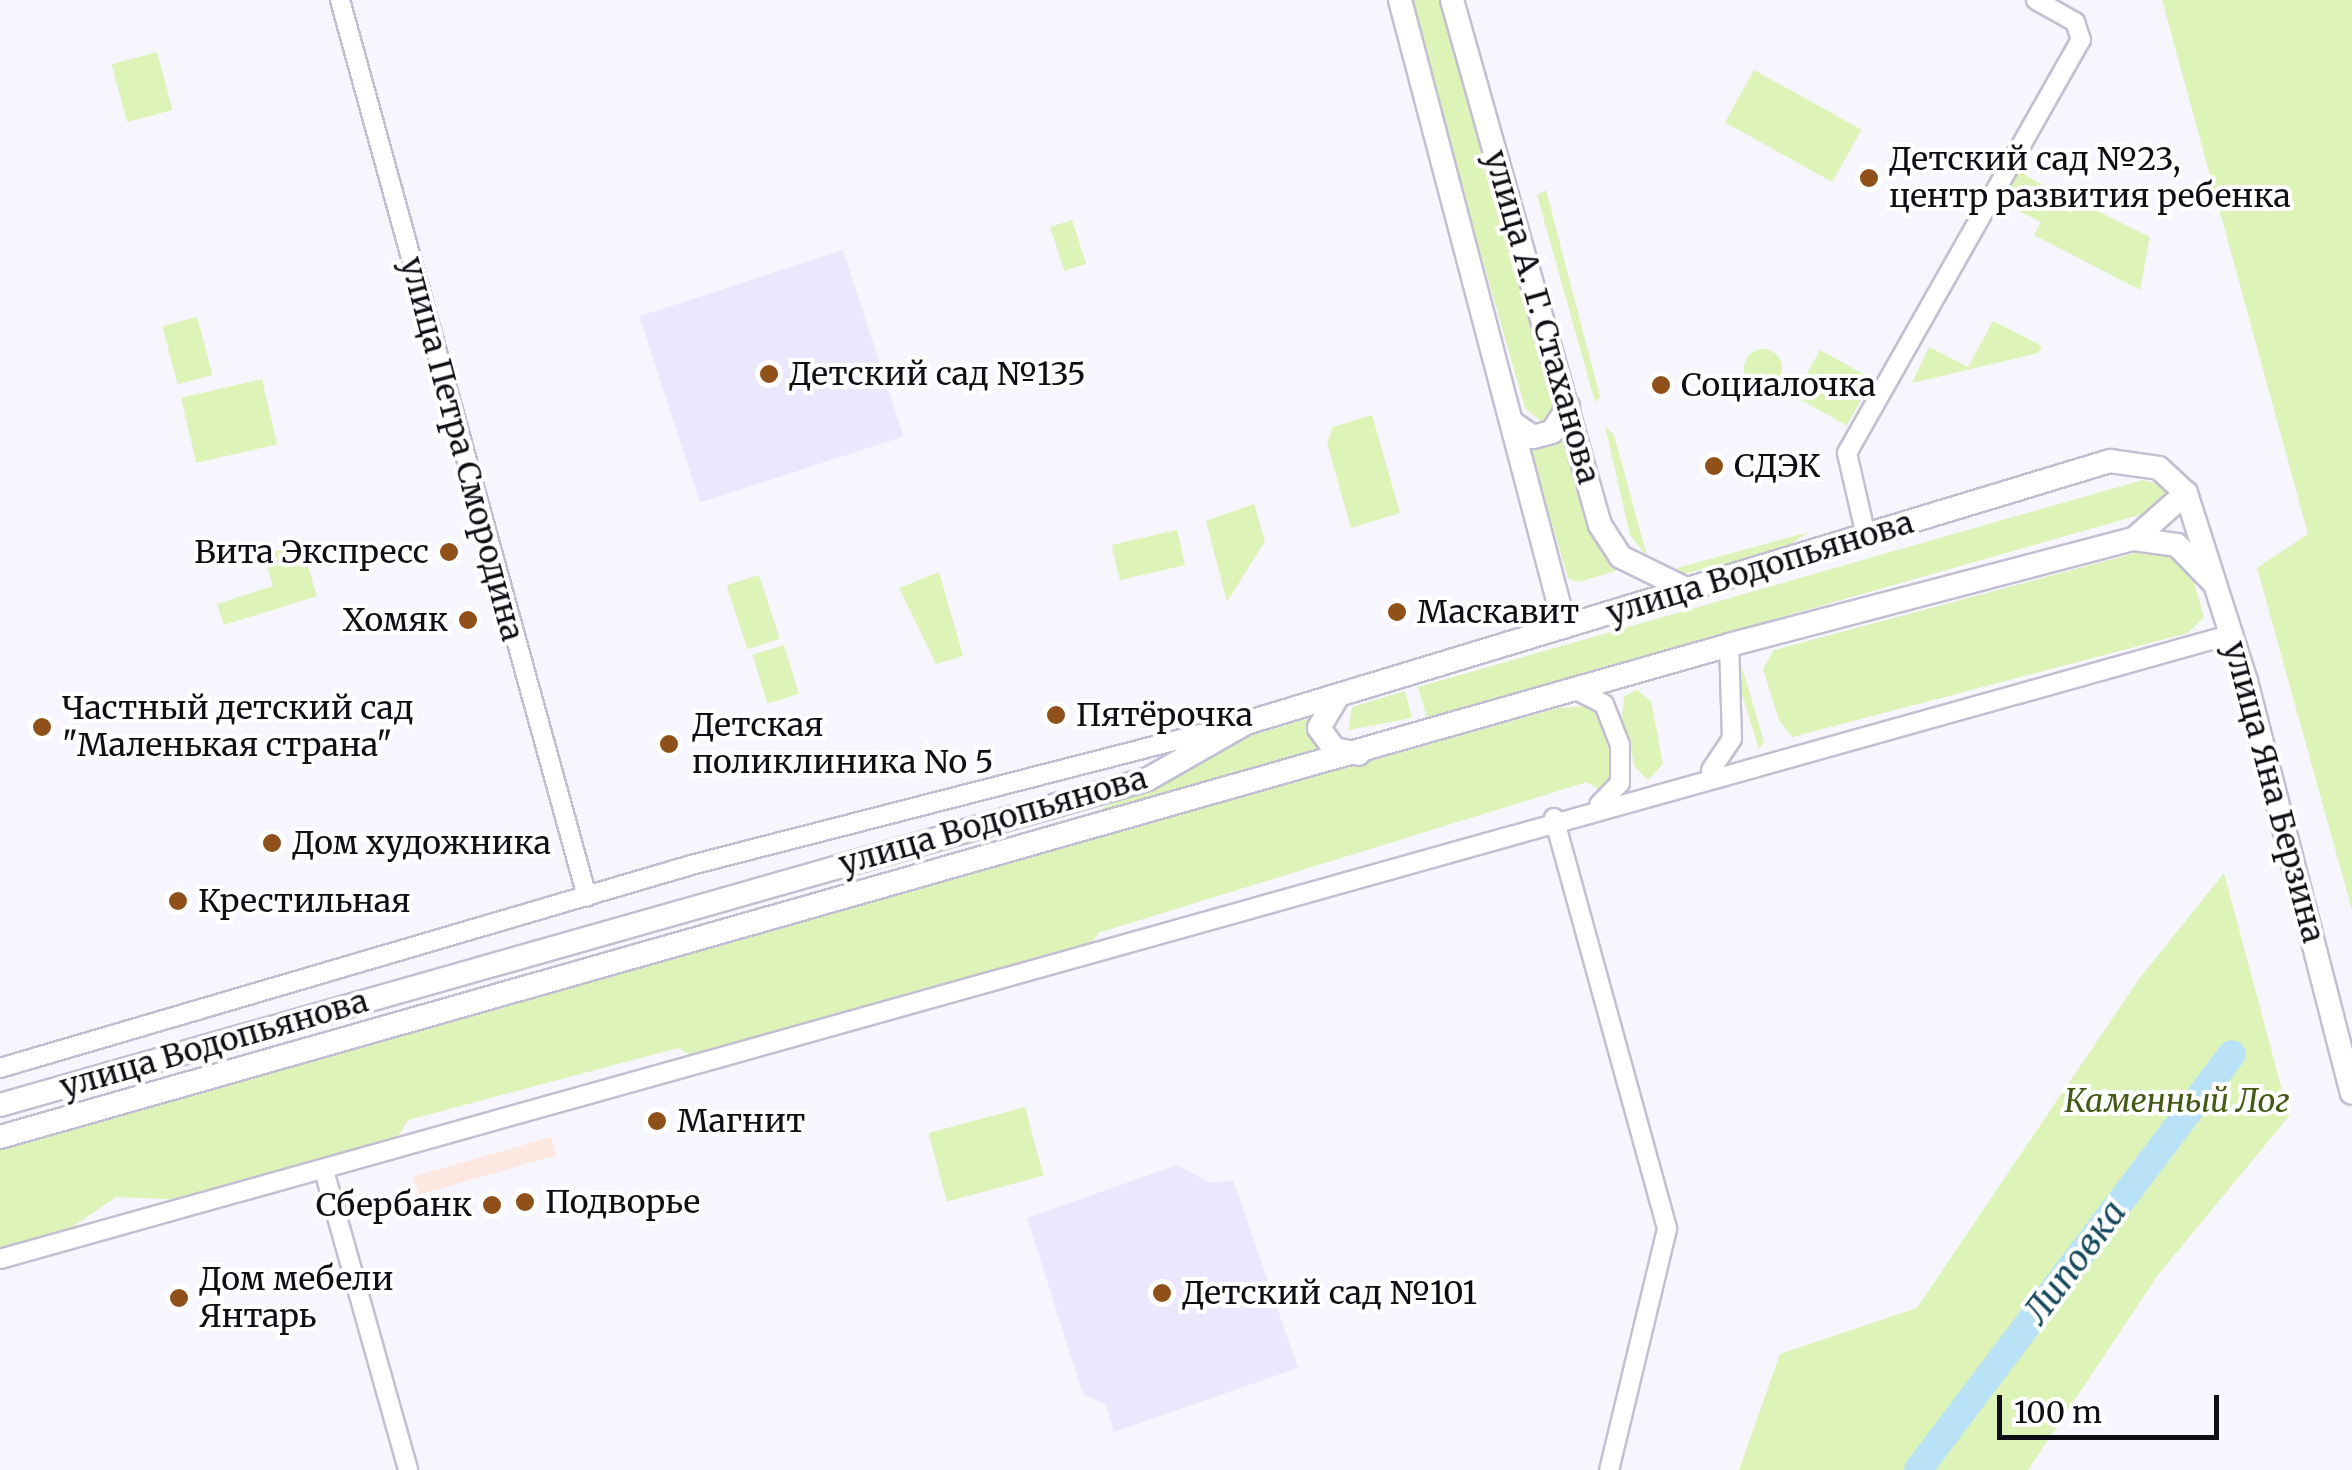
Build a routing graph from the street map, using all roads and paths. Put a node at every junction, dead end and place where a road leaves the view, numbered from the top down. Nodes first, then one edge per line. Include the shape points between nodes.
1 (340, 0) edge
2 (1400, 0) edge
3 (1452, 0) edge
4 (2036, 0) edge
5 (1568, 407) junction
6 (1513, 423) junction
7 (2186, 493) junction
8 (1866, 536) junction
9 (2134, 539) junction
10 (1688, 590) junction
11 (2220, 590) junction
12 (1565, 627) junction
13 (2233, 634) junction
14 (1729, 644) junction
15 (1576, 690) junction
16 (1338, 696) junction
17 (1246, 723) junction
18 (1361, 754) junction
19 (1698, 778) junction
20 (1598, 806) junction
21 (1554, 818) junction
22 (586, 896) junction
23 (0, 1068) edge
24 (2352, 1094) edge
25 (0, 1105) edge
26 (0, 1137) edge
27 (325, 1174) junction
28 (0, 1259) edge
29 (408, 1470) edge
30 (1609, 1470) edge

1 - 22 street, улица Петра Смородина
2 - 6 main road, улица А. Г. Стаханова
3 - 5 main road, улица А. Г. Стаханова
4 - 8 street via 2075,22 2081,40 1847,453
5 - 6 main road via 1552,432 1534,437
5 - 10 main road, улица А. Г. Стаханова via 1600,524 1620,557
6 - 12 main road, улица А. Г. Стаханова
7 - 8 main road, улица Водопьянова via 2159,468 2110,461
7 - 9 main road, улица Водопьянова
7 - 11 main road, улица Яна Берзина
8 - 10 main road, улица Водопьянова
9 - 11 main road, улица Водопьянова via 2176,545
9 - 14 main road, улица Водопьянова
10 - 12 main road, улица Водопьянова
11 - 13 main road, улица Яна Берзина
12 - 16 main road, улица Водопьянова
13 - 19 street
13 - 24 main road, улица Яна Берзина
14 - 15 main road, улица Водопьянова
14 - 19 street via 1732,740 1725,760
15 - 18 main road, улица Водопьянова
15 - 20 street via 1604,704 1620,745 1620,782
16 - 17 main road, улица Водопьянова
16 - 18 main road via 1319,728 1334,749
17 - 22 street
17 - 25 main road, улица Водопьянова via 1148,779
18 - 26 main road, улица Водопьянова
19 - 20 street
20 - 21 street
21 - 27 street
21 - 30 street via 1667,1229
22 - 23 street
27 - 28 street
27 - 29 street

